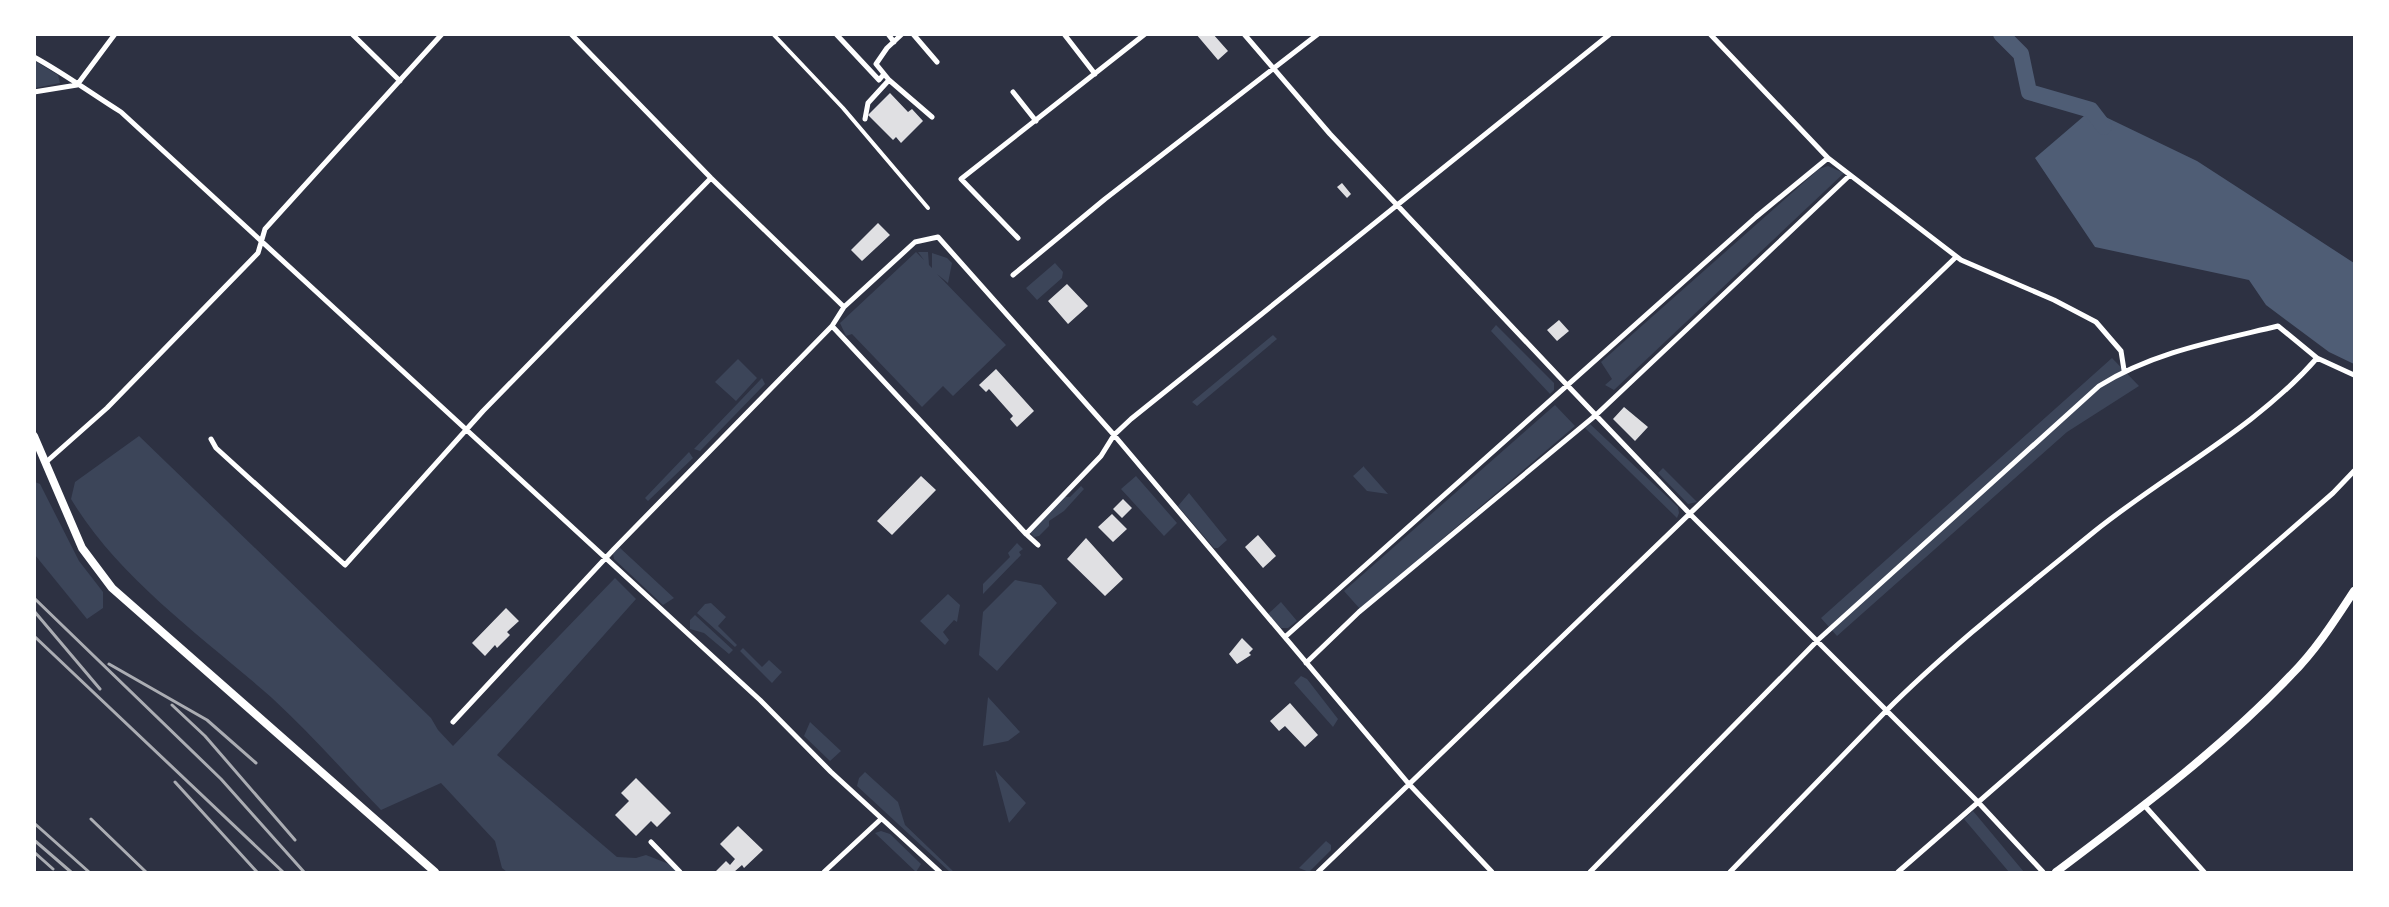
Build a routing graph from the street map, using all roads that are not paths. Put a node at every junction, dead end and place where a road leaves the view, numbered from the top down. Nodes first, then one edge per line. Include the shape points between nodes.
1 (115, 34) edge
2 (352, 34) edge
3 (442, 34) edge
4 (571, 34) edge
5 (773, 34) edge
6 (836, 34) edge
7 (888, 34) edge
8 (902, 34) edge
9 (913, 34) edge
10 (1064, 34) edge
11 (1144, 34) edge
12 (1244, 34) edge
13 (1318, 34) edge
14 (1610, 34) edge
15 (1710, 34) edge
16 (894, 42) junction
17 (34, 57) edge
18 (937, 62) dead end
19 (1275, 68) junction
20 (884, 74) junction
21 (1095, 74) junction
22 (890, 80) junction
23 (400, 81) junction
24 (77, 86) junction
25 (34, 92) edge
26 (1013, 92) dead end
27 (932, 117) dead end
28 (865, 119) dead end
29 (1036, 121) junction
30 (1828, 158) junction
31 (1850, 175) junction
32 (711, 178) junction
33 (1398, 207) junction
34 (928, 208) dead end
35 (1018, 238) dead end
36 (262, 240) junction
37 (1956, 256) junction
38 (1013, 275) dead end
39 (844, 307) junction
40 (832, 326) junction
41 (2318, 358) junction
42 (2124, 370) junction
43 (2355, 375) edge
44 (1567, 385) junction
45 (1596, 416) junction
46 (466, 429) junction
47 (1114, 435) junction
48 (34, 436) edge
49 (211, 439) dead end
50 (45, 463) junction
51 (2355, 471) edge
52 (1690, 513) junction
53 (1026, 534) junction
54 (1038, 545) dead end
55 (606, 559) junction
56 (2355, 591) edge
57 (1285, 637) junction
58 (1819, 639) junction
59 (1306, 663) junction
60 (1886, 711) junction
61 (453, 722) dead end
62 (1408, 783) junction
63 (1977, 801) junction
64 (2144, 805) junction
65 (882, 819) junction
66 (651, 842) dead end
67 (435, 873) edge
68 (680, 873) edge
69 (824, 873) edge
70 (940, 873) edge
71 (1318, 873) edge
72 (1492, 873) edge
73 (1590, 873) edge
74 (1730, 873) edge
75 (1898, 873) edge
76 (2043, 873) edge
77 (2056, 873) edge
78 (2205, 873) edge

1 - 24 street
2 - 23 street
3 - 23 street
4 - 32 street
5 - 34 street via 843,108
6 - 20 street via 879,80
7 - 16 street
8 - 16 street
9 - 18 street
10 - 21 street
11 - 21 street
12 - 19 street
13 - 19 street
14 - 33 street
15 - 30 street
16 - 20 street via 876,64
17 - 24 street
19 - 33 street
19 - 38 street
20 - 22 street
21 - 29 street
22 - 27 street
22 - 28 street via 868,102
23 - 36 street via 265,229
24 - 25 street
24 - 36 street via 122,112
26 - 29 street
29 - 35 street via 961,179
30 - 31 street
30 - 44 street
31 - 37 street
31 - 45 street
32 - 39 street
32 - 46 street
33 - 44 street
33 - 47 street
36 - 46 street
36 - 50 street via 250,262 107,408
37 - 42 street via 2096,322 2121,351
37 - 52 street
39 - 40 street
39 - 47 street via 915,242 938,237
40 - 53 street
40 - 55 street
41 - 42 street via 2278,326 2186,348
41 - 43 street
41 - 60 street via 2273,400 2132,501 1983,623
42 - 58 street via 2090,393
44 - 45 street
44 - 57 street
45 - 52 street
45 - 59 street via 1376,597
46 - 49 street via 345,565 216,448
46 - 55 street
47 - 53 street via 1101,456
47 - 57 street
48 - 50 main road
50 - 67 main road via 82,548 112,588
51 - 63 street
52 - 58 street
52 - 62 street
53 - 54 street
55 - 61 street
55 - 65 street
56 - 64 main road via 2292,675
57 - 59 street
58 - 60 street
58 - 73 street
59 - 62 street
60 - 63 street
60 - 74 street
62 - 71 street
62 - 72 street
63 - 75 street
63 - 76 street
64 - 77 main road
64 - 78 street
65 - 69 street
65 - 70 street
66 - 68 street

